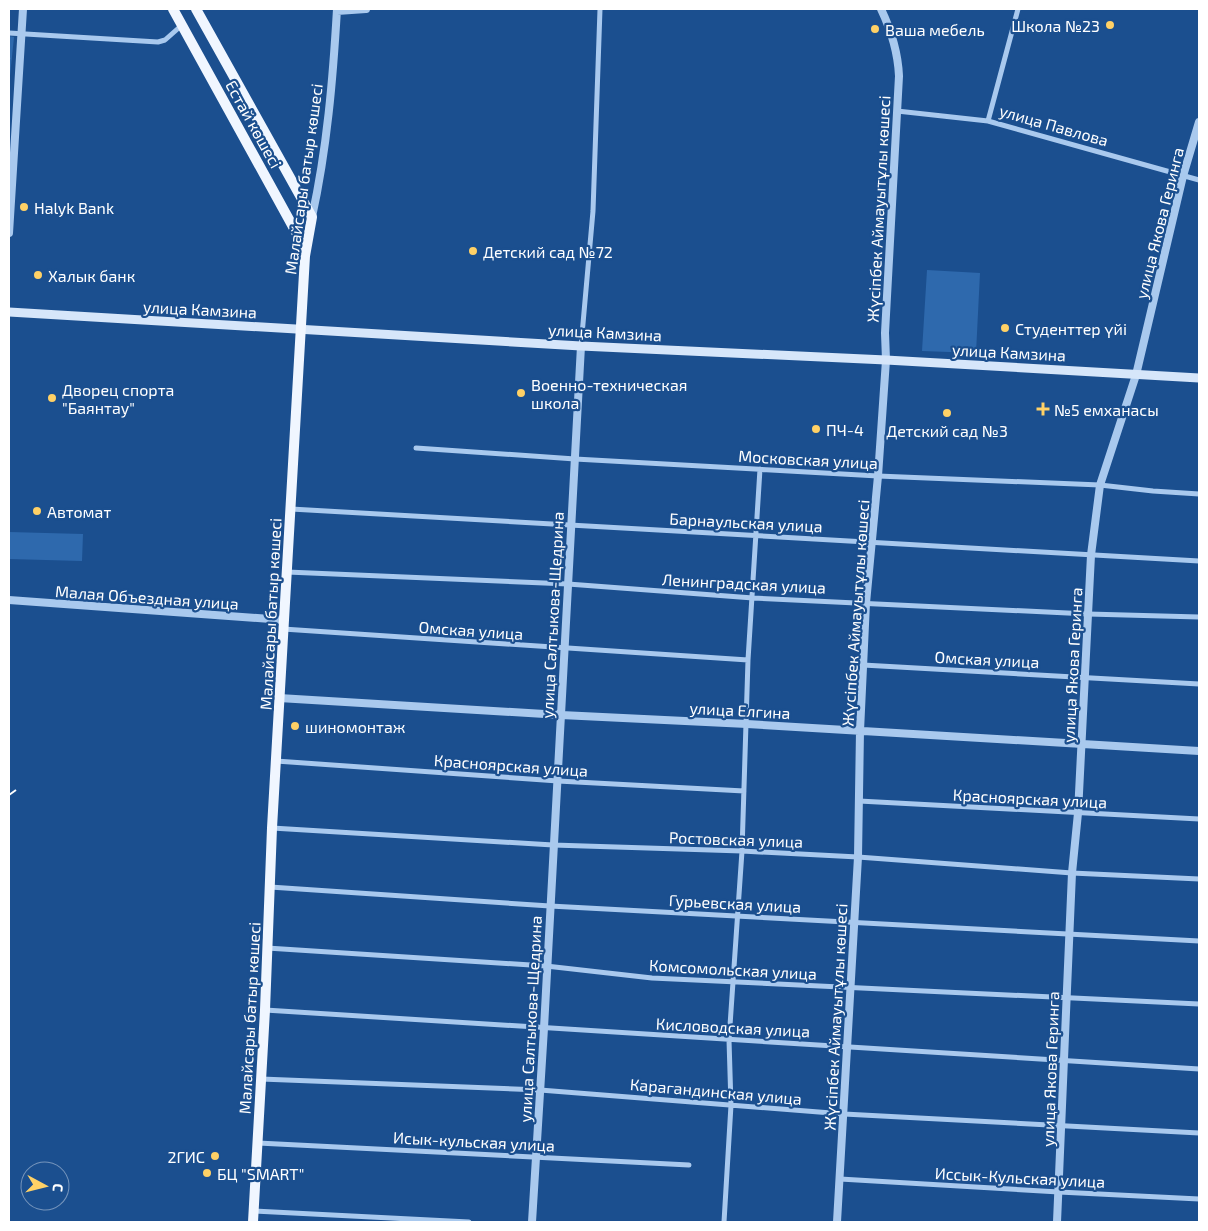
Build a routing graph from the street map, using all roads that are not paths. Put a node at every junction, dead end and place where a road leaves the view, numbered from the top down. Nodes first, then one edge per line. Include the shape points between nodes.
1 (23, 9) edge
2 (173, 9) edge
3 (196, 9) edge
4 (366, 9) edge
5 (600, 9) edge
6 (880, 9) edge
7 (1018, 9) edge
8 (337, 10) edge
9 (182, 25) junction
10 (9, 33) edge
11 (21, 34) junction
12 (897, 110) junction
13 (988, 121) junction
14 (1199, 122) edge
15 (1183, 176) junction
16 (1199, 180) edge
17 (312, 217) junction
18 (9, 233) edge
19 (305, 256) junction
20 (9, 312) edge
21 (301, 331) junction
22 (581, 346) junction
23 (886, 360) junction
24 (1136, 375) junction
25 (1199, 378) edge
26 (416, 448) dead end
27 (575, 460) junction
28 (760, 469) junction
29 (878, 476) junction
30 (1100, 485) junction
31 (1199, 494) edge
32 (291, 509) junction
33 (571, 525) junction
34 (756, 535) junction
35 (871, 542) junction
36 (1091, 555) junction
37 (1199, 560) edge
38 (287, 572) junction
39 (568, 584) junction
40 (753, 598) junction
41 (9, 600) edge
42 (866, 603) junction
43 (1088, 614) junction
44 (1199, 617) edge
45 (283, 625) junction
46 (564, 648) junction
47 (748, 660) junction
48 (863, 665) junction
49 (1085, 677) junction
50 (1199, 684) edge
51 (279, 698) junction
52 (560, 715) junction
53 (747, 724) junction
54 (860, 731) junction
55 (1082, 745) junction
56 (1199, 751) edge
57 (276, 761) junction
58 (558, 781) junction
59 (744, 791) junction
60 (859, 801) junction
61 (1078, 813) junction
62 (1199, 819) edge
63 (272, 828) junction
64 (554, 845) junction
65 (742, 851) junction
66 (858, 857) junction
67 (1072, 873) junction
68 (1199, 879) edge
69 (270, 887) junction
70 (550, 906) junction
71 (738, 916) junction
72 (854, 922) junction
73 (1070, 935) junction
74 (1199, 942) edge
75 (267, 948) junction
76 (546, 966) junction
77 (732, 982) junction
78 (851, 988) junction
79 (1067, 999) junction
80 (1199, 1004) edge
81 (265, 1010) junction
82 (544, 1028) junction
83 (730, 1040) junction
84 (848, 1047) junction
85 (1065, 1060) junction
86 (1199, 1068) edge
87 (261, 1079) junction
88 (540, 1090) junction
89 (731, 1105) junction
90 (844, 1114) junction
91 (1062, 1125) junction
92 (1199, 1133) edge
93 (258, 1143) junction
94 (536, 1157) junction
95 (689, 1165) dead end
96 (840, 1179) junction
97 (1059, 1192) junction
98 (1199, 1199) edge
99 (254, 1211) junction
100 (253, 1222) edge
101 (469, 1222) edge
102 (532, 1222) edge
103 (724, 1222) edge
104 (837, 1222) edge
105 (1057, 1222) edge

1 - 11 street
2 - 9 main road, Естай көшесі
3 - 17 main road, Естай көшесі
4 - 8 street
5 - 22 street, улица Салтыкова-Щедрина via 593,211
6 - 12 street, Жүсіпбек Аймауытұлы көшесі via 898,59
7 - 13 street
8 - 17 street, Малайсары батыр көшесі via 329,113
9 - 11 street via 166,40 158,42
9 - 19 main road, Естай көшесі via 297,234
10 - 11 street
11 - 18 street
12 - 13 street, улица Павлова
12 - 23 street, Жүсіпбек Аймауытұлы көшесі
13 - 15 street, улица Павлова
14 - 15 street, улица Якова Геринга
15 - 16 street, улица Павлова
15 - 24 street, улица Якова Геринга
17 - 19 main road, Малайсары батыр көшесі
19 - 21 main road, Малайсары батыр көшесі
20 - 21 main road, улица Камзина
21 - 22 main road, улица Камзина
21 - 32 main road, Малайсары батыр көшесі
22 - 23 main road, улица Камзина
22 - 27 street, улица Салтыкова-Щедрина
23 - 24 main road, улица Камзина
23 - 29 street, Жүсіпбек Аймауытұлы көшесі
24 - 25 main road, улица Камзина
24 - 30 street, улица Якова Геринга
26 - 27 street, Московская улица
27 - 28 street, Московская улица
27 - 33 street, улица Салтыкова-Щедрина
28 - 29 street, Московская улица
28 - 34 street
29 - 30 street, Московская улица
29 - 35 street, Жүсіпбек Аймауытұлы көшесі
30 - 31 street, Московская улица
30 - 36 street, улица Якова Геринга
32 - 33 street, Барнаульская улица
32 - 38 main road, Малайсары батыр көшесі
33 - 34 street, Барнаульская улица
33 - 39 street, улица Салтыкова-Щедрина
34 - 35 street, Барнаульская улица
34 - 40 street
35 - 36 street, Барнаульская улица
35 - 42 street, Жүсіпбек Аймауытұлы көшесі
36 - 37 street, Барнаульская улица
36 - 43 street, улица Якова Геринга
38 - 39 street, Ленинградская улица
38 - 45 main road, Малайсары батыр көшесі
39 - 40 street, Ленинградская улица
39 - 46 street, улица Салтыкова-Щедрина
40 - 42 street, Ленинградская улица
40 - 47 street
41 - 45 street, Малая Объездная улица
42 - 43 street, Ленинградская улица
42 - 48 street, Жүсіпбек Аймауытұлы көшесі
43 - 44 street, Ленинградская улица
43 - 49 street, улица Якова Геринга
45 - 46 street, Омская улица
45 - 51 main road, Малайсары батыр көшесі
46 - 47 street, Омская улица
46 - 52 street, улица Салтыкова-Щедрина
47 - 53 street
48 - 49 street, Омская улица
48 - 54 street, Жүсіпбек Аймауытұлы көшесі
49 - 50 street, Омская улица
49 - 55 street, улица Якова Геринга
51 - 52 street, улица Елгина
51 - 57 main road, Малайсары батыр көшесі
52 - 53 street, улица Елгина
52 - 58 street, улица Салтыкова-Щедрина
53 - 54 street, улица Елгина
53 - 59 street
54 - 55 street, улица Елгина
54 - 60 street, Жүсіпбек Аймауытұлы көшесі
55 - 56 street, улица Елгина
55 - 61 street, улица Якова Геринга
57 - 58 street, Красноярская улица
57 - 63 main road, Малайсары батыр көшесі
58 - 59 street, Красноярская улица
58 - 64 street, улица Салтыкова-Щедрина
59 - 65 street
60 - 61 street, Красноярская улица
60 - 66 street, Жүсіпбек Аймауытұлы көшесі
61 - 62 street, Красноярская улица
61 - 67 street, улица Якова Геринга
63 - 64 street, Ростовская улица
63 - 69 main road, Малайсары батыр көшесі
64 - 65 street, Ростовская улица
64 - 70 street, улица Салтыкова-Щедрина
65 - 66 street, Ростовская улица
65 - 71 street
66 - 67 street, Ростовская улица
66 - 72 street, Жүсіпбек Аймауытұлы көшесі
67 - 68 street, Ростовская улица
67 - 73 street, улица Якова Геринга
69 - 70 street, Гурьевская улица
69 - 75 main road, Малайсары батыр көшесі
70 - 71 street, Гурьевская улица
70 - 76 street, улица Салтыкова-Щедрина
71 - 72 street, Гурьевская улица
71 - 77 street
72 - 73 street, Гурьевская улица
72 - 78 street, Жүсіпбек Аймауытұлы көшесі
73 - 74 street, Гурьевская улица
73 - 79 street, улица Якова Геринга
75 - 76 street, Комсомольская улица
75 - 81 main road, Малайсары батыр көшесі
76 - 77 street, Комсомольская улица via 652,978
76 - 82 street, улица Салтыкова-Щедрина
77 - 78 street, Комсомольская улица
77 - 83 street
78 - 79 street, Комсомольская улица
78 - 84 street, Жүсіпбек Аймауытұлы көшесі
79 - 80 street, Комсомольская улица
79 - 85 street, улица Якова Геринга
81 - 82 street, Кисловодская улица
81 - 87 main road, Малайсары батыр көшесі
82 - 83 street, Кисловодская улица
82 - 88 street, улица Салтыкова-Щедрина
83 - 84 street, Кисловодская улица
83 - 89 street
84 - 85 street, Кисловодская улица
84 - 90 street, Жүсіпбек Аймауытұлы көшесі
85 - 86 street, Кисловодская улица
85 - 91 street, улица Якова Геринга
87 - 88 street, Карагандинская улица
87 - 93 main road, Малайсары батыр көшесі
88 - 89 street, Карагандинская улица
88 - 94 street, улица Салтыкова-Щедрина
89 - 90 street, Карагандинская улица
89 - 103 street
90 - 91 street, Карагандинская улица
90 - 96 street, Жүсіпбек Аймауытұлы көшесі
91 - 92 street, Карагандинская улица
91 - 97 street, улица Якова Геринга
93 - 94 street, Исык-кульская улица
93 - 99 main road, Малайсары батыр көшесі
94 - 95 street, Исык-кульская улица
94 - 102 street, улица Салтыкова-Щедрина
96 - 97 street, Иссык-Кульская улица
96 - 104 street, Жүсіпбек Аймауытұлы көшесі
97 - 98 street, Иссык-Кульская улица
97 - 105 street, улица Якова Геринга
99 - 100 main road, Малайсары батыр көшесі
99 - 101 street

